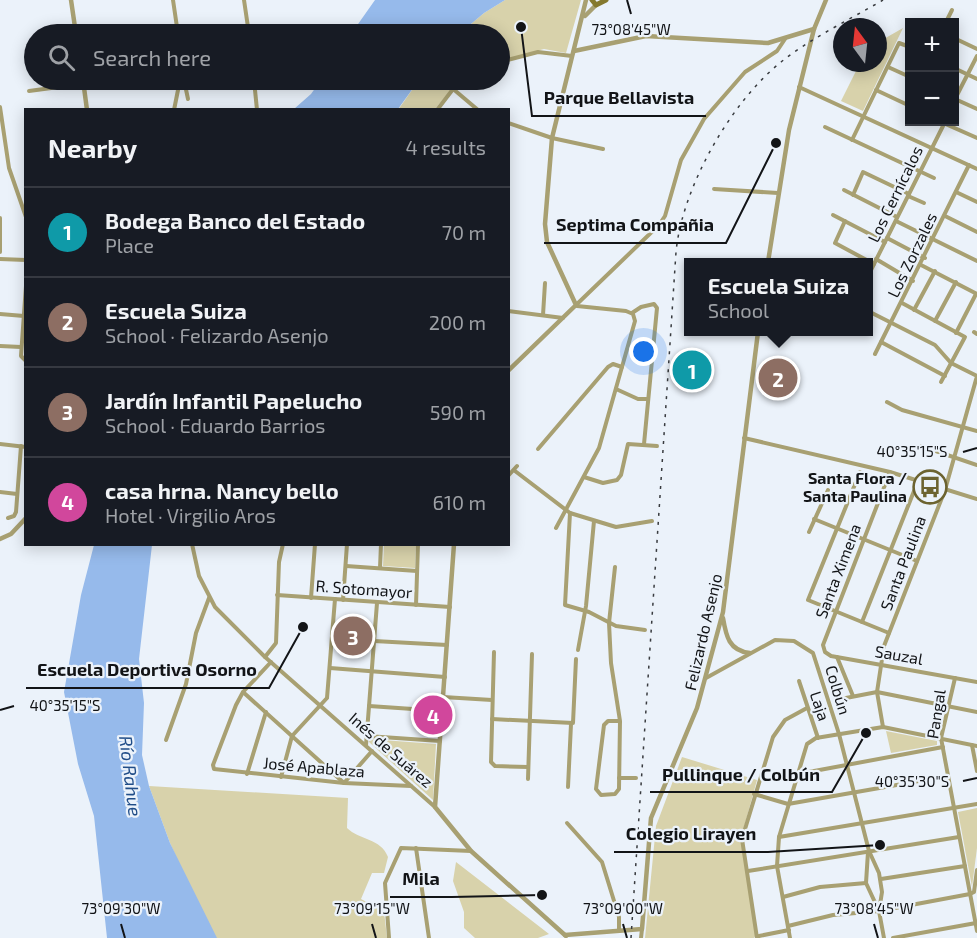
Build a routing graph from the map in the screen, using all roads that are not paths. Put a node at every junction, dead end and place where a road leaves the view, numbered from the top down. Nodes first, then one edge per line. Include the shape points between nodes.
1 (71, 0) edge
2 (173, 0) edge
3 (244, 0) edge
4 (586, 0) edge
5 (606, 0) edge
6 (826, 0) edge
7 (594, 2) edge
8 (952, 10) dead end
9 (948, 18) edge
10 (583, 22) junction
11 (75, 24) edge
12 (177, 24) edge
13 (248, 24) edge
14 (814, 29) junction
15 (785, 39) junction
16 (959, 40) edge
17 (905, 45) edge
18 (977, 49) edge
19 (574, 54) junction
20 (977, 56) edge
21 (510, 59) edge
22 (888, 67) junction
23 (959, 70) edge
24 (905, 75) edge
25 (968, 75) junction
26 (977, 79) edge
27 (800, 87) junction
28 (84, 90) edge
29 (178, 90) edge
30 (186, 90) edge
31 (255, 90) edge
32 (452, 90) edge
33 (455, 90) edge
34 (876, 90) junction
35 (959, 92) edge
36 (188, 99) dead end
37 (959, 102) edge
38 (905, 104) edge
39 (0, 107) edge
40 (87, 108) edge
41 (174, 108) edge
42 (257, 108) edge
43 (438, 108) edge
44 (476, 108) edge
45 (977, 109) edge
46 (864, 115) junction
47 (510, 124) edge
48 (941, 126) edge
49 (952, 126) edge
50 (825, 127) dead end
51 (552, 138) junction
52 (977, 138) edge
53 (852, 140) junction
54 (932, 148) junction
55 (603, 149) dead end
56 (969, 165) junction
57 (977, 170) edge
58 (920, 171) junction
59 (934, 178) dead end
60 (714, 189) dead end
61 (844, 190) dead end
62 (956, 192) junction
63 (778, 193) junction
64 (854, 195) junction
65 (908, 195) junction
66 (977, 202) edge
67 (924, 203) dead end
68 (24, 211) edge
69 (833, 216) dead end
70 (945, 216) junction
71 (0, 218) edge
72 (896, 219) junction
73 (845, 221) junction
74 (977, 232) edge
75 (886, 240) junction
76 (933, 240) junction
77 (0, 252) edge
78 (769, 258) edge
79 (867, 258) edge
80 (925, 258) junction
81 (0, 259) edge
82 (24, 260) edge
83 (977, 261) edge
84 (875, 262) junction
85 (921, 265) junction
86 (873, 266) edge
87 (935, 271) junction
88 (913, 281) junction
89 (956, 282) junction
90 (545, 283) dead end
91 (977, 294) edge
92 (902, 303) junction
93 (576, 305) junction
94 (914, 310) junction
95 (510, 311) edge
96 (632, 313) junction
97 (0, 314) edge
98 (873, 314) edge
99 (543, 315) junction
100 (24, 316) edge
101 (563, 318) junction
102 (935, 321) junction
103 (892, 323) junction
104 (956, 333) junction
105 (757, 336) edge
106 (24, 338) edge
107 (881, 342) junction
108 (0, 346) edge
109 (21, 348) junction
110 (874, 354) dead end
111 (24, 359) edge
112 (951, 363) junction
113 (622, 367) junction
114 (510, 369) edge
115 (945, 375) junction
116 (977, 376) edge
117 (941, 382) dead end
118 (616, 389) junction
119 (648, 399) junction
120 (887, 402) dead end
121 (962, 428) junction
122 (977, 431) edge
123 (744, 438) junction
124 (0, 444) edge
125 (644, 444) junction
126 (23, 446) edge
127 (657, 446) dead end
128 (921, 446) dead end
129 (537, 449) dead end
130 (955, 459) junction
131 (977, 465) edge
132 (860, 472) dead end
133 (890, 472) junction
134 (510, 474) edge
135 (584, 477) junction
136 (918, 481) junction
137 (828, 490) dead end
138 (945, 490) junction
139 (0, 492) edge
140 (17, 494) junction
141 (977, 499) edge
142 (567, 512) junction
143 (8, 518) dead end
144 (814, 519) junction
145 (24, 520) edge
146 (594, 521) junction
147 (652, 521) dead end
148 (556, 528) dead end
149 (837, 529) junction
150 (809, 532) dead end
151 (1, 538) edge
152 (864, 539) junction
153 (192, 546) edge
154 (283, 546) edge
155 (315, 546) edge
156 (347, 546) edge
157 (381, 546) edge
158 (418, 546) edge
159 (454, 546) edge
160 (891, 550) junction
161 (916, 561) junction
162 (346, 566) junction
163 (615, 567) dead end
164 (380, 568) junction
165 (417, 571) junction
166 (277, 596) junction
167 (209, 597) junction
168 (311, 598) junction
169 (335, 599) junction
170 (343, 600) junction
171 (376, 602) junction
172 (416, 605) junction
173 (450, 607) junction
174 (584, 610) junction
175 (836, 611) junction
176 (723, 612) junction
177 (862, 622) junction
178 (609, 623) junction
179 (645, 630) dead end
180 (889, 633) junction
181 (374, 642) junction
182 (447, 645) junction
183 (578, 650) dead end
184 (494, 652) dead end
185 (750, 653) junction
186 (532, 654) dead end
187 (836, 656) junction
188 (265, 657) junction
189 (576, 659) dead end
190 (271, 662) junction
191 (882, 664) junction
192 (330, 668) junction
193 (372, 671) junction
194 (445, 677) junction
195 (706, 678) junction
196 (955, 678) junction
197 (799, 681) dead end
198 (977, 682) edge
199 (243, 692) junction
200 (877, 692) junction
201 (853, 696) junction
202 (443, 697) junction
203 (846, 698) dead end
204 (492, 700) junction
205 (321, 706) junction
206 (369, 706) junction
207 (948, 706) junction
208 (807, 708) junction
209 (442, 711) junction
210 (266, 712) junction
211 (977, 712) edge
212 (492, 719) junction
213 (530, 721) junction
214 (620, 721) junction
215 (570, 724) junction
216 (883, 727) junction
217 (839, 735) junction
218 (292, 736) junction
219 (367, 736) junction
220 (818, 738) junction
221 (941, 738) junction
222 (166, 740) dead end
223 (440, 741) junction
224 (975, 745) edge
225 (366, 746) junction
226 (943, 747) junction
227 (372, 751) junction
228 (847, 765) junction
229 (528, 767) junction
230 (977, 771) edge
231 (247, 774) junction
232 (798, 774) junction
233 (948, 776) junction
234 (281, 777) junction
235 (620, 778) junction
236 (636, 778) dead end
237 (528, 779) dead end
238 (344, 783) junction
239 (412, 786) junction
240 (568, 787) dead end
241 (854, 792) junction
242 (754, 795) junction
243 (788, 804) junction
244 (977, 804) edge
245 (435, 807) junction
246 (954, 808) junction
247 (567, 823) dead end
248 (863, 823) junction
249 (778, 837) junction
250 (959, 837) junction
251 (416, 848) junction
252 (869, 851) junction
253 (471, 852) junction
254 (777, 866) junction
255 (965, 866) junction
256 (977, 870) edge
257 (748, 871) junction
258 (881, 879) junction
259 (866, 883) junction
260 (970, 894) junction
261 (783, 897) junction
262 (879, 911) junction
263 (976, 923) edge
264 (788, 928) junction
265 (642, 929) junction
266 (619, 930) junction
267 (605, 932) junction
268 (977, 932) edge
269 (566, 937) edge
270 (758, 937) edge
271 (388, 938) edge
272 (429, 938) edge
273 (603, 938) edge
274 (641, 938) edge
275 (790, 938) edge
276 (884, 938) edge
277 (893, 938) edge

1 - 11 street
2 - 12 street
3 - 13 street
4 - 10 street
5 - 7 main road
6 - 14 street
7 - 10 street
8 - 9 street
10 - 19 street
14 - 15 street
14 - 27 street
15 - 19 street via 760,43 640,36
15 - 93 street via 777,51 745,72 704,119 681,160 659,225
16 - 18 street
17 - 22 street via 899,43
19 - 21 street via 538,52
19 - 51 street
20 - 25 street
22 - 24 street
22 - 34 street
23 - 25 street
25 - 26 street
25 - 35 street
27 - 46 street
27 - 63 street
28 - 40 street
29 - 41 street
30 - 36 street
31 - 42 street
32 - 43 street
33 - 44 street
34 - 38 street
34 - 46 street
37 - 45 street
39 - 68 street via 9,168
46 - 53 street
46 - 54 street
47 - 51 street
48 - 54 street, Los Cernícalos
49 - 52 street
50 - 53 street
51 - 55 street
51 - 93 street via 545,230
53 - 58 street
54 - 56 street
54 - 58 street, Los Cernícalos
56 - 57 street
56 - 62 street, Los Zorzales
58 - 59 street
58 - 65 street, Los Cernícalos
60 - 63 street
61 - 64 street
62 - 66 street
62 - 70 street, Los Zorzales
63 - 78 street
64 - 65 street via 863,172
64 - 72 street
65 - 67 street
65 - 72 street, Los Cernícalos
69 - 73 street
70 - 74 street
70 - 76 street, Los Zorzales
71 - 77 street
72 - 75 street, Los Cernícalos
72 - 76 street
73 - 75 street
73 - 79 street via 835,243
75 - 80 street
75 - 84 street, Los Cernícalos
76 - 80 street, Los Zorzales
76 - 83 street
80 - 85 street, Los Zorzales
81 - 82 street
84 - 86 street, Los Cernícalos
84 - 88 street
85 - 87 street
85 - 88 street, Los Zorzales
87 - 89 street
87 - 94 street
88 - 92 street, Los Zorzales
89 - 91 street
89 - 102 street
90 - 99 street
91 - 104 street
92 - 94 street
92 - 103 street, Los Zorzales
93 - 96 street
93 - 101 street
94 - 102 street
95 - 99 street
96 - 113 street via 634,321
96 - 119 street via 649,304 657,307
97 - 100 street
98 - 103 street
99 - 101 street
100 - 106 street
101 - 114 street
102 - 104 street
103 - 107 street, Los Zorzales
103 - 112 street via 935,345
104 - 112 street via 965,337
105 - 123 street, Felizardo Asenjo
106 - 109 street
107 - 110 street, Los Zorzales
107 - 115 street
108 - 109 street
109 - 111 street
112 - 115 street
112 - 116 street
113 - 118 street
113 - 129 street via 609,366
115 - 117 street
116 - 121 street, Santa Paulina
118 - 119 street
118 - 135 street via 599,448
119 - 125 street
120 - 121 street
121 - 122 street
121 - 130 street, Santa Paulina
123 - 133 street
123 - 176 street, Felizardo Asenjo
124 - 126 street
125 - 127 street
125 - 135 street via 626,445 617,480 601,483
126 - 140 street
128 - 130 street
130 - 131 street
130 - 138 street, Santa Paulina
132 - 149 street
133 - 136 street
133 - 152 street, Santa Ximena
134 - 142 street via 516,469
135 - 142 street
136 - 138 street
136 - 160 street
137 - 144 street
138 - 141 street
138 - 161 street, Santa Paulina
139 - 140 street
140 - 143 street via 15,514
142 - 146 street
142 - 148 street
142 - 174 street via 563,601 568,607
144 - 149 street
144 - 150 street
145 - 151 street
146 - 147 street via 618,527
146 - 174 street
149 - 152 street
149 - 175 street via 808,600
152 - 160 street
152 - 175 street, Santa Ximena
153 - 167 street, Inés de Suárez via 199,576
154 - 166 street
155 - 168 street
156 - 162 street
157 - 164 street
158 - 165 street
159 - 173 street
160 - 161 street
160 - 177 street
161 - 180 street, Santa Paulina
162 - 164 street
162 - 170 street
163 - 178 street
164 - 165 street
165 - 172 street
166 - 168 street, R. Sotomayor
166 - 188 street via 276,643
167 - 188 street, Inés de Suárez
167 - 222 street via 196,633 186,684
168 - 169 street, R. Sotomayor
169 - 170 street, R. Sotomayor
169 - 192 street
170 - 171 street, R. Sotomayor
171 - 172 street, R. Sotomayor
171 - 181 street
172 - 173 street, R. Sotomayor
173 - 182 street
174 - 178 street
174 - 183 street
175 - 177 street
175 - 187 street, Santa Ximena via 823,645 827,654
176 - 185 street via 729,642 737,650
176 - 195 street, Felizardo Asenjo
177 - 180 street
178 - 179 street
178 - 214 street
180 - 191 street, Santa Paulina
181 - 182 street
181 - 193 street
182 - 194 street
184 - 204 street
185 - 195 street, Colbún
185 - 217 street, Colbún via 780,639 810,650
186 - 213 street
187 - 191 street, Sauzal
187 - 201 street
188 - 190 street, Inés de Suárez
189 - 215 street via 574,721
190 - 199 street
190 - 205 street, Inés de Suárez
191 - 196 street, Sauzal
191 - 200 street, Santa Paulina
192 - 193 street
192 - 205 street via 328,695
193 - 194 street
193 - 206 street
194 - 202 street
195 - 265 street, Felizardo Asenjo via 651,818
196 - 198 street, Sauzal
196 - 207 street, Pangal
197 - 208 street, Laja
199 - 210 street
199 - 231 street, José Apablaza via 213,765 214,769
200 - 201 street
200 - 207 street
200 - 216 street, Santa Paulina
201 - 203 street
202 - 204 street
202 - 209 street
204 - 212 street
205 - 218 street
205 - 225 street, Inés de Suárez
206 - 209 street
206 - 219 street
207 - 211 street
207 - 221 street, Pangal
208 - 220 street, Laja
208 - 242 street via 778,726
209 - 223 street
210 - 218 street
210 - 231 street
212 - 213 street
212 - 229 street via 491,762 495,766
213 - 215 street
213 - 229 street
214 - 235 street
214 - 235 street via 604,725 597,793 616,794
215 - 240 street
216 - 217 street
216 - 221 street
217 - 220 street
217 - 228 street, Colbún
218 - 234 street
218 - 238 street
219 - 223 street
219 - 225 street
220 - 232 street via 806,746
221 - 224 street
221 - 226 street, Pangal
223 - 245 street
224 - 230 street
225 - 227 street, Inés de Suárez
226 - 228 street
226 - 233 street, Pangal
227 - 238 street
227 - 239 street, Inés de Suárez
228 - 232 street
228 - 241 street, Colbún
229 - 237 street
231 - 234 street, José Apablaza
232 - 243 street
233 - 241 street
233 - 246 street, Pangal
234 - 238 street, José Apablaza
235 - 236 street
238 - 239 street, José Apablaza
239 - 245 street, Inés de Suárez
241 - 243 street
241 - 248 street, Colbún
242 - 243 street
242 - 257 street via 742,839
243 - 249 street
244 - 246 street
245 - 253 street, Inés de Suárez
246 - 248 street
246 - 250 street, Pangal
247 - 266 street via 602,862 619,917
248 - 249 street
248 - 252 street, Colbún
249 - 254 street
250 - 252 street
250 - 255 street, Pangal
251 - 253 street
251 - 271 street via 401,848 385,883
251 - 272 street
252 - 254 street
252 - 258 street, Colbún
252 - 259 street, Colbún
253 - 269 street, Inés de Suárez
254 - 257 street
254 - 261 street
255 - 258 street
255 - 260 street, Pangal
256 - 260 street via 974,892
257 - 270 street
258 - 262 street, Colbún
259 - 261 street via 820,887
259 - 262 street, Colbún
260 - 262 street
260 - 263 street, Pangal
261 - 264 street
262 - 264 street via 833,915
262 - 276 street, Colbún
263 - 268 street, Pangal
263 - 277 street
264 - 270 street
264 - 275 street
265 - 266 street, Inés de Suárez
265 - 274 street
266 - 267 street, Inés de Suárez
267 - 269 street, Inés de Suárez
267 - 273 street

